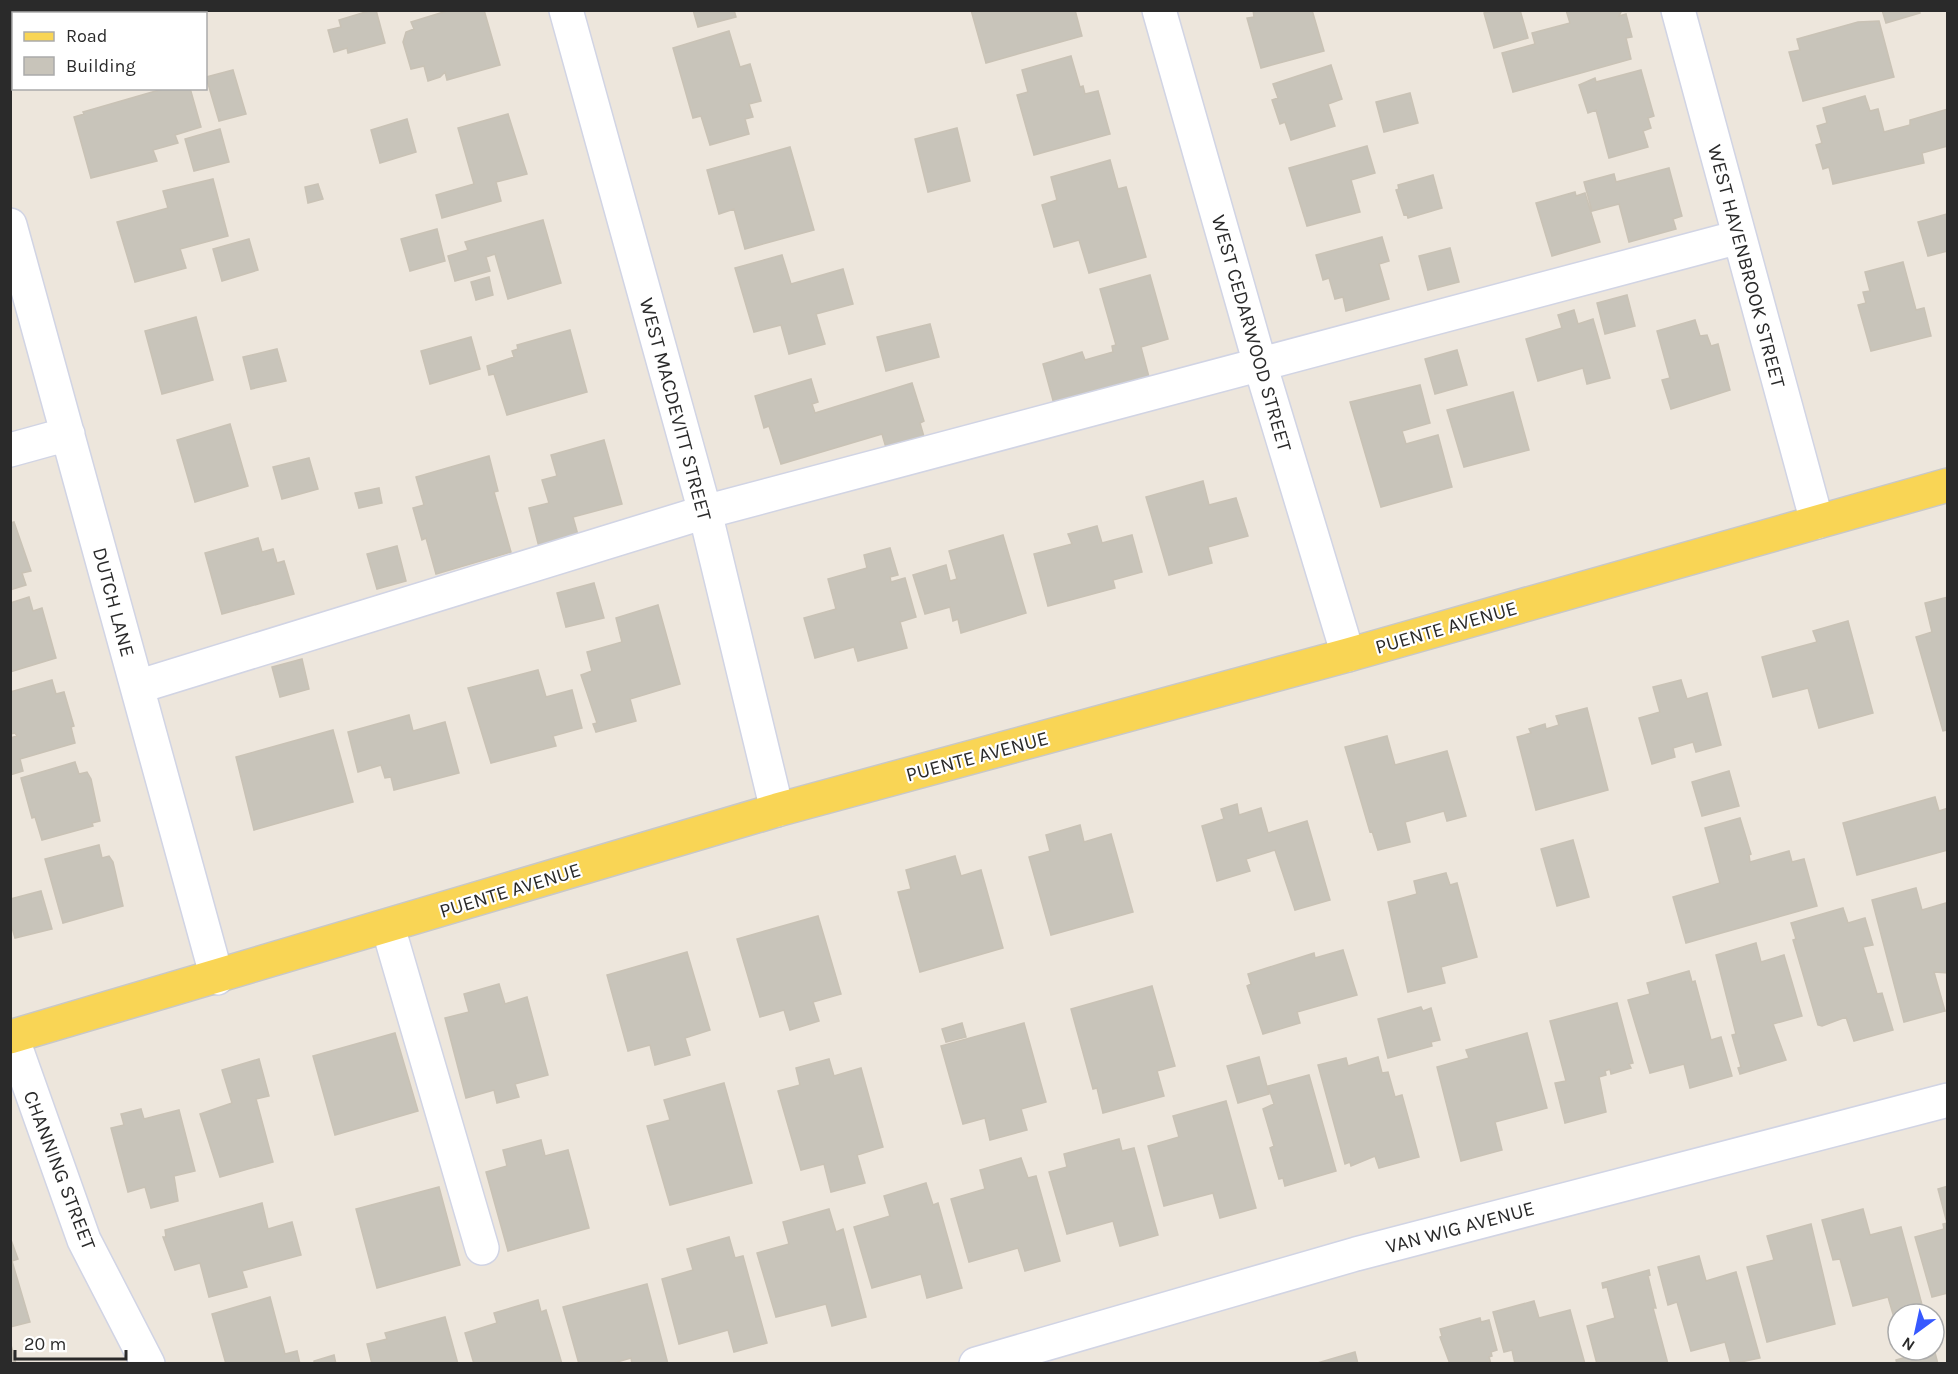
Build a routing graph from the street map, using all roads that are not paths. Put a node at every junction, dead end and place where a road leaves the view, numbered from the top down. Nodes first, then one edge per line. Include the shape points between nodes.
1 (566, 10) edge
2 (1159, 10) edge
3 (1678, 10) edge
4 (10, 225) edge
5 (1739, 237) junction
6 (1260, 363) junction
7 (68, 434) junction
8 (10, 450) edge
9 (1947, 485) edge
10 (705, 512) junction
11 (1816, 522) junction
12 (1348, 655) junction
13 (137, 687) junction
14 (777, 810) junction
15 (388, 927) junction
16 (217, 978) junction
17 (11, 1037) edge
18 (1947, 1100) edge
19 (482, 1248) dead end
20 (148, 1364) edge
21 (976, 1364) edge

1 - 10 street, WEST MACDEVITT STREET
2 - 6 street, WEST CEDARWOOD STREET
3 - 5 street, WEST HAVENBROOK STREET
4 - 7 street, DUTCH LANE
5 - 6 street
5 - 11 street, WEST HAVENBROOK STREET
6 - 10 street
6 - 12 street, WEST CEDARWOOD STREET
7 - 8 street
7 - 13 street, DUTCH LANE
9 - 11 main road, PUENTE AVENUE
10 - 13 street
10 - 14 street, WEST MACDEVITT STREET
11 - 12 main road, PUENTE AVENUE
12 - 14 main road, PUENTE AVENUE
13 - 16 street, DUTCH LANE
14 - 15 main road, PUENTE AVENUE
15 - 16 main road, PUENTE AVENUE
15 - 19 street
16 - 17 main road, PUENTE AVENUE
17 - 20 street, CHANNING STREET via 84,1240
18 - 21 street, VAN WIG AVENUE via 1356,1254

